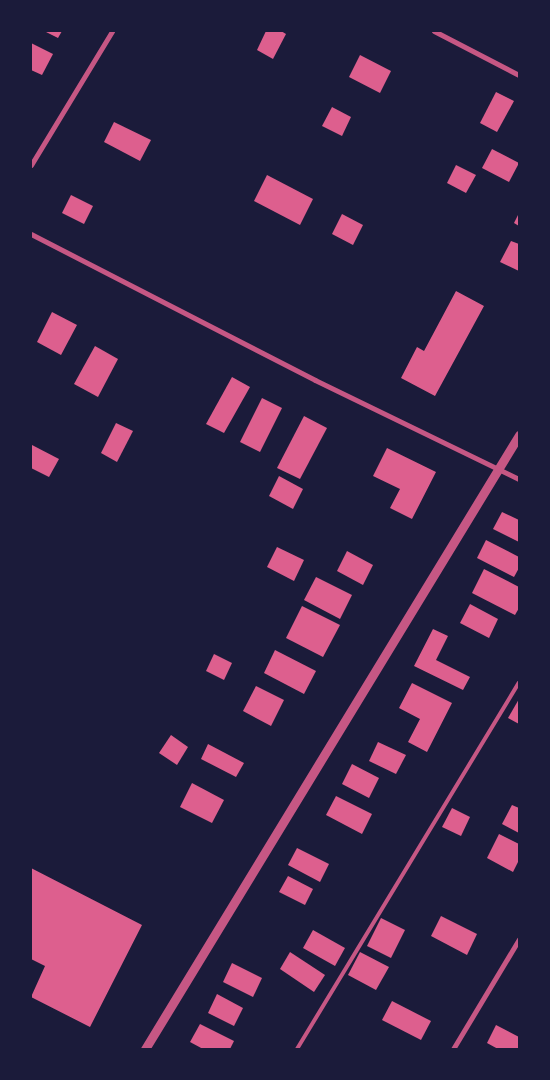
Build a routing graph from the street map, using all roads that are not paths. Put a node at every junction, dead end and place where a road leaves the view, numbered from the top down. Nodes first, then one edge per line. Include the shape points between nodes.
1 (112, 31) edge
2 (434, 31) edge
3 (519, 75) edge
4 (31, 165) edge
5 (31, 234) edge
6 (519, 435) edge
7 (498, 469) junction
8 (519, 479) edge
9 (519, 683) edge
10 (519, 940) edge
11 (145, 1049) edge
12 (297, 1049) edge
13 (453, 1049) edge

1 - 4 street
2 - 3 street
5 - 7 street
6 - 7 street
7 - 8 street
7 - 11 street
9 - 12 lane
10 - 13 street

